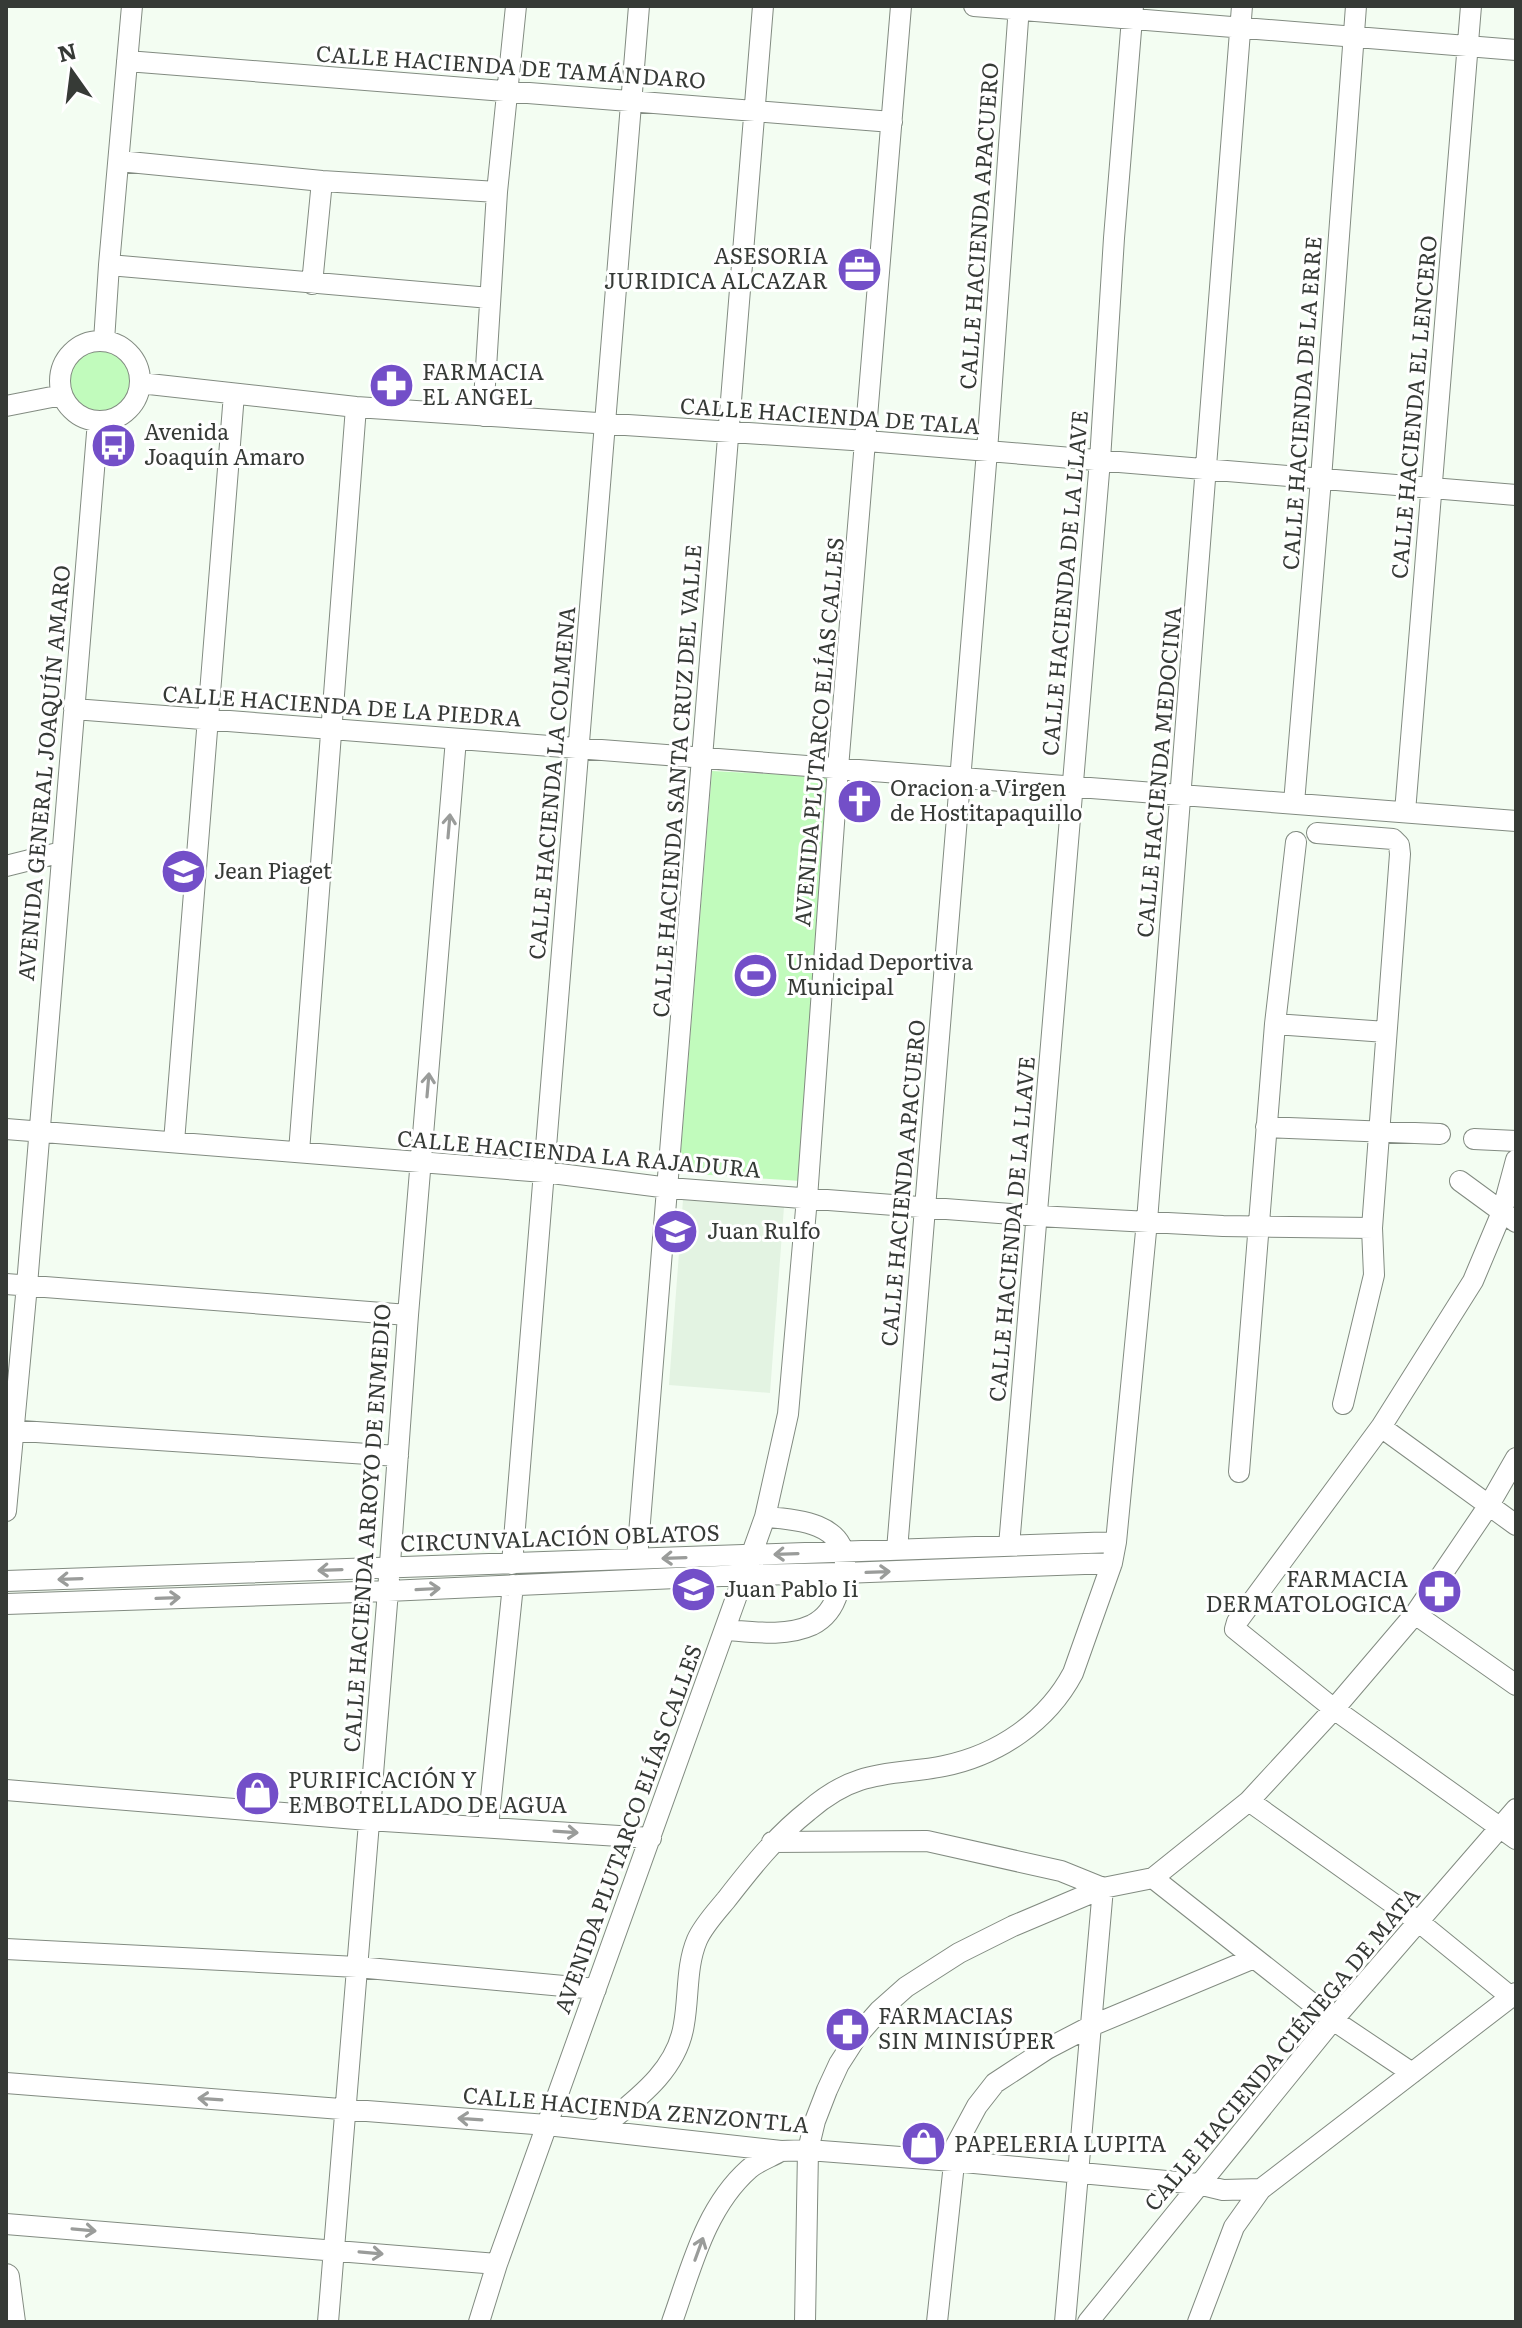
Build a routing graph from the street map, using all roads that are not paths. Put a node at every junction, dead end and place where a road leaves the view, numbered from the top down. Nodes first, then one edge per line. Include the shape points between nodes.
1 (132, 6) edge
2 (516, 6) edge
3 (639, 6) edge
4 (763, 6) edge
5 (901, 6) edge
6 (974, 6) edge
7 (1242, 6) edge
8 (1356, 6) edge
9 (1471, 6) edge
10 (1018, 8) edge
11 (1133, 13) edge
12 (1241, 27) junction
13 (1354, 37) junction
14 (1467, 47) junction
15 (1516, 50) edge
16 (127, 61) junction
17 (509, 92) junction
18 (633, 100) junction
19 (754, 111) junction
20 (892, 122) junction
21 (119, 161) junction
22 (322, 181) junction
23 (497, 192) junction
24 (109, 265) junction
25 (312, 284) junction
26 (490, 298) junction
27 (104, 341) junction
28 (140, 383) junction
29 (234, 394) junction
30 (62, 395) junction
31 (6, 406) edge
32 (356, 407) junction
33 (483, 416) junction
34 (98, 421) junction
35 (605, 424) junction
36 (727, 432) junction
37 (867, 441) junction
38 (987, 451) junction
39 (1100, 460) junction
40 (1207, 469) junction
41 (1321, 479) junction
42 (1432, 488) junction
43 (1516, 495) edge
44 (74, 709) junction
45 (208, 720) junction
46 (332, 729) junction
47 (456, 739) junction
48 (579, 748) junction
49 (703, 758) junction
50 (838, 768) junction
51 (961, 778) junction
52 (1071, 786) junction
53 (1181, 795) junction
54 (1294, 803) junction
55 (1405, 812) junction
56 (1516, 821) edge
57 (1317, 833) dead end
58 (1296, 842) dead end
59 (62, 852) junction
60 (6, 866) edge
61 (1275, 1024) junction
62 (1386, 1032) junction
63 (1266, 1127) junction
64 (6, 1129) edge
65 (38, 1131) junction
66 (1379, 1132) junction
67 (1440, 1134) dead end
68 (1474, 1139) dead end
69 (1516, 1141) edge
70 (174, 1142) junction
71 (299, 1152) junction
72 (1516, 1160) edge
73 (422, 1162) junction
74 (544, 1172) junction
75 (1460, 1181) dead end
76 (669, 1188) junction
77 (807, 1198) junction
78 (925, 1207) junction
79 (1038, 1216) junction
80 (1509, 1217) edge
81 (1147, 1221) junction
82 (1258, 1225) junction
83 (1372, 1228) junction
84 (16, 1285) edge
85 (408, 1315) junction
86 (1343, 1404) dead end
87 (1381, 1427) junction
88 (9, 1430) edge
89 (398, 1456) junction
90 (1516, 1458) edge
91 (1239, 1472) dead end
92 (1489, 1505) junction
93 (6, 1511) edge
94 (765, 1517) junction
95 (1516, 1525) edge
96 (1116, 1542) junction
97 (1009, 1546) junction
98 (897, 1550) junction
99 (637, 1559) junction
100 (843, 1563) junction
101 (1112, 1563) junction
102 (512, 1564) junction
103 (748, 1565) junction
104 (389, 1568) junction
105 (6, 1581) edge
106 (513, 1585) junction
107 (388, 1591) junction
108 (6, 1604) edge
109 (1415, 1614) junction
110 (726, 1630) junction
111 (1516, 1685) edge
112 (1334, 1709) junction
113 (6, 1790) edge
114 (1249, 1801) junction
115 (1516, 1809) edge
116 (368, 1820) junction
117 (488, 1827) junction
118 (1509, 1833) edge
119 (651, 1838) junction
120 (772, 1842) junction
121 (1153, 1878) junction
122 (1103, 1888) junction
123 (1419, 1922) junction
124 (6, 1949) edge
125 (1254, 1958) junction
126 (357, 1967) junction
127 (596, 1989) junction
128 (1513, 1995) edge
129 (1333, 2020) junction
130 (1091, 2026) junction
131 (1412, 2073) junction
132 (6, 2083) edge
133 (345, 2109) junction
134 (547, 2125) junction
135 (599, 2130) junction
136 (808, 2150) junction
137 (781, 2151) junction
138 (953, 2161) junction
139 (1078, 2173) junction
140 (1198, 2184) junction
141 (1261, 2189) junction
142 (1223, 2190) junction
143 (6, 2224) edge
144 (1234, 2227) junction
145 (334, 2250) junction
146 (497, 2264) junction
147 (6, 2277) edge
148 (12, 2322) edge
149 (328, 2322) edge
150 (479, 2322) edge
151 (672, 2322) edge
152 (805, 2322) edge
153 (937, 2322) edge
154 (1065, 2322) edge
155 (1088, 2322) edge
156 (1198, 2322) edge

1 - 16 street
2 - 17 street
3 - 18 street, CALLE HACIENDA LA COLMENA
4 - 19 street, CALLE HACIENDA SANTA CRUZ DEL VALLE
5 - 20 street, AVENIDA PLUTARCO ELÍAS CALLES
6 - 10 street
7 - 12 street, CALLE HACIENDA MEDOCINA
8 - 13 street, CALLE HACIENDA DE LA ERRE
9 - 14 street, CALLE HACIENDA EL LENCERO
10 - 11 street
10 - 38 street, CALLE HACIENDA APACUERO
11 - 12 street
11 - 39 street, CALLE HACIENDA DE LA LLAVE
12 - 13 street
12 - 40 street, CALLE HACIENDA MEDOCINA
13 - 14 street
13 - 41 street, CALLE HACIENDA DE LA ERRE
14 - 15 street
14 - 42 street, CALLE HACIENDA EL LENCERO
16 - 17 street, CALLE HACIENDA DE TAMÁNDARO
16 - 21 street
17 - 18 street, CALLE HACIENDA DE TAMÁNDARO
17 - 23 street
18 - 19 street, CALLE HACIENDA DE TAMÁNDARO
18 - 35 street, CALLE HACIENDA LA COLMENA
19 - 20 street, CALLE HACIENDA DE TAMÁNDARO
19 - 36 street, CALLE HACIENDA SANTA CRUZ DEL VALLE
20 - 37 street, AVENIDA PLUTARCO ELÍAS CALLES
21 - 22 street
21 - 24 street
22 - 23 street
22 - 25 street
23 - 26 street
24 - 25 street
24 - 27 street
25 - 26 street
26 - 33 street
27 - 28 street via 127,350
27 - 30 street via 91,341 68,356 61,368
28 - 29 street, CALLE HACIENDA DE TALA
28 - 34 street via 138,395 122,415
29 - 32 street, CALLE HACIENDA DE TALA
29 - 45 street
30 - 31 street
30 - 34 street via 76,413
32 - 33 street, CALLE HACIENDA DE TALA
32 - 46 street
33 - 35 street, CALLE HACIENDA DE TALA
34 - 44 street, AVENIDA GENERAL JOAQUÍN AMARO
35 - 36 street, CALLE HACIENDA DE TALA
35 - 48 street, CALLE HACIENDA LA COLMENA
36 - 37 street, CALLE HACIENDA DE TALA
36 - 49 street, CALLE HACIENDA SANTA CRUZ DEL VALLE
37 - 38 street, CALLE HACIENDA DE TALA
37 - 50 street, AVENIDA PLUTARCO ELÍAS CALLES
38 - 39 street, CALLE HACIENDA DE TALA
38 - 51 street, CALLE HACIENDA APACUERO
39 - 40 street, CALLE HACIENDA DE TALA
39 - 52 street, CALLE HACIENDA DE LA LLAVE
40 - 41 street, CALLE HACIENDA DE TALA
40 - 53 street, CALLE HACIENDA MEDOCINA
41 - 42 street, CALLE HACIENDA DE TALA
41 - 54 street, CALLE HACIENDA DE LA ERRE
42 - 43 street, CALLE HACIENDA DE TALA
42 - 55 street, CALLE HACIENDA EL LENCERO
44 - 45 street, CALLE HACIENDA DE LA PIEDRA
44 - 59 street, AVENIDA GENERAL JOAQUÍN AMARO
45 - 46 street, CALLE HACIENDA DE LA PIEDRA
45 - 70 street
46 - 47 street, CALLE HACIENDA DE LA PIEDRA
46 - 71 street
47 - 48 street, CALLE HACIENDA DE LA PIEDRA
73 -> 47 street, CALLE HACIENDA ARROYO DE ENMEDIO
48 - 49 street, CALLE HACIENDA DE LA PIEDRA
48 - 74 street, CALLE HACIENDA LA COLMENA
49 - 50 street, CALLE HACIENDA DE LA PIEDRA
49 - 76 street, CALLE HACIENDA SANTA CRUZ DEL VALLE
50 - 51 street, CALLE HACIENDA DE LA PIEDRA
50 - 77 street, AVENIDA PLUTARCO ELÍAS CALLES
51 - 52 street, CALLE HACIENDA DE LA PIEDRA
51 - 78 street, CALLE HACIENDA APACUERO
52 - 53 street, CALLE HACIENDA DE LA PIEDRA
52 - 79 street, CALLE HACIENDA DE LA LLAVE
53 - 54 street, CALLE HACIENDA DE LA PIEDRA
53 - 81 street, CALLE HACIENDA MEDOCINA
54 - 55 street, CALLE HACIENDA DE LA PIEDRA
55 - 56 street, CALLE HACIENDA DE LA PIEDRA
57 - 62 street via 1393,839 1399,845
58 - 61 street
59 - 60 street
59 - 65 street, AVENIDA GENERAL JOAQUÍN AMARO
61 - 62 street
61 - 63 street
62 - 66 street
63 - 66 street
63 - 82 street
64 - 65 street, CALLE HACIENDA LA RAJADURA
65 - 70 street, CALLE HACIENDA LA RAJADURA
65 - 84 street, AVENIDA GENERAL JOAQUÍN AMARO
66 - 67 street
66 - 83 street
68 - 69 street
70 - 71 street, CALLE HACIENDA LA RAJADURA
71 - 73 street, CALLE HACIENDA LA RAJADURA
72 - 80 street
73 - 74 street, CALLE HACIENDA LA RAJADURA
73 - 85 street, CALLE HACIENDA ARROYO DE ENMEDIO
74 - 76 street, CALLE HACIENDA LA RAJADURA
74 - 102 street, CALLE HACIENDA LA COLMENA
75 - 80 street
76 - 77 street, CALLE HACIENDA LA RAJADURA
76 - 99 street, CALLE HACIENDA SANTA CRUZ DEL VALLE
77 - 78 street, CALLE HACIENDA LA RAJADURA
77 - 94 street, AVENIDA PLUTARCO ELÍAS CALLES via 788,1414
78 - 79 street, CALLE HACIENDA LA RAJADURA
78 - 98 street, CALLE HACIENDA APACUERO
79 - 81 street, CALLE HACIENDA LA RAJADURA
79 - 97 street, CALLE HACIENDA DE LA LLAVE
80 - 87 street
81 - 82 street, CALLE HACIENDA LA RAJADURA
81 - 96 street, CALLE HACIENDA MEDOCINA
82 - 83 street, CALLE HACIENDA LA RAJADURA
82 - 91 street
83 - 86 street via 1374,1275
84 - 85 street
84 - 88 street, AVENIDA GENERAL JOAQUÍN AMARO
85 - 89 street, CALLE HACIENDA ARROYO DE ENMEDIO
87 - 92 street
87 - 112 street via 1235,1629
88 - 89 street
88 - 93 street, AVENIDA GENERAL JOAQUÍN AMARO
89 - 104 street, CALLE HACIENDA ARROYO DE ENMEDIO
90 - 92 street
92 - 95 street
92 - 109 street
94 - 100 street via 811,1522 826,1530 838,1542
94 - 103 street, AVENIDA PLUTARCO ELÍAS CALLES
96 - 97 street, CIRCUNVALACIÓN OBLATOS
96 - 101 street, CALLE HACIENDA MEDOCINA
97 - 98 street, CIRCUNVALACIÓN OBLATOS
98 - 100 street, CIRCUNVALACIÓN OBLATOS
99 - 102 street, CIRCUNVALACIÓN OBLATOS
103 -> 99 street, CIRCUNVALACIÓN OBLATOS
100 -> 101 street, CIRCUNVALACIÓN OBLATOS
100 - 103 street, CIRCUNVALACIÓN OBLATOS
100 - 110 street via 836,1600 812,1625 787,1632
101 - 120 street, CALLE HACIENDA MEDOCINA via 1066,1687 1023,1732 968,1759 860,1780 830,1794
102 - 104 street, CIRCUNVALACIÓN OBLATOS
103 - 106 street, CIRCUNVALACIÓN OBLATOS
103 - 110 street, AVENIDA PLUTARCO ELÍAS CALLES
104 -> 105 street, CIRCUNVALACIÓN OBLATOS
104 - 107 street, CALLE HACIENDA ARROYO DE ENMEDIO
107 -> 106 street, CIRCUNVALACIÓN OBLATOS
106 - 117 street
108 -> 107 street, CIRCUNVALACIÓN OBLATOS
107 - 116 street, CALLE HACIENDA ARROYO DE ENMEDIO
109 - 111 street
109 - 112 street
110 - 119 street, AVENIDA PLUTARCO ELÍAS CALLES
112 - 114 street
112 - 118 street
113 - 116 street
114 - 121 street
114 - 123 street
115 - 118 street, CALLE HACIENDA CIÉNEGA DE MATA
116 - 117 street
116 - 126 street, CALLE HACIENDA ARROYO DE ENMEDIO
117 -> 119 street
118 - 123 street, CALLE HACIENDA CIÉNEGA DE MATA
119 - 127 street, AVENIDA PLUTARCO ELÍAS CALLES
120 - 122 street via 927,1841 1061,1871
120 - 135 street, CALLE HACIENDA MEDOCINA via 698,1938 681,2039 673,2056 651,2086
121 - 122 street
121 - 125 street
122 - 130 street
122 - 136 street via 959,1953 897,1995 857,2036 839,2064
123 - 128 street
123 - 129 street, CALLE HACIENDA CIÉNEGA DE MATA
124 - 126 street
125 - 129 street
125 - 130 street
126 - 127 street
126 - 133 street, CALLE HACIENDA ARROYO DE ENMEDIO
127 - 134 street, AVENIDA PLUTARCO ELÍAS CALLES
128 - 131 street
129 - 131 street
129 - 140 street, CALLE HACIENDA CIÉNEGA DE MATA
130 - 138 street via 995,2083 963,2128
130 - 139 street
131 - 141 street
133 -> 132 street, CALLE HACIENDA ZENZONTLA
134 -> 133 street, CALLE HACIENDA ZENZONTLA
133 - 145 street, CALLE HACIENDA ARROYO DE ENMEDIO
134 - 135 street, CALLE HACIENDA ZENZONTLA
134 - 146 street, AVENIDA PLUTARCO ELÍAS CALLES
135 - 137 street, CALLE HACIENDA ZENZONTLA
136 - 137 street, CALLE HACIENDA ZENZONTLA
136 - 138 street, CALLE HACIENDA ZENZONTLA
136 - 152 street
151 -> 137 street via 710,2220 726,2194 751,2167
138 - 139 street, CALLE HACIENDA ZENZONTLA
138 - 153 street
139 - 140 street, CALLE HACIENDA ZENZONTLA
139 - 154 street
140 - 142 street, CALLE HACIENDA ZENZONTLA
140 - 155 street, CALLE HACIENDA CIÉNEGA DE MATA
141 - 142 street, CALLE HACIENDA ZENZONTLA
141 - 144 street
142 - 144 street
143 -> 145 street
144 - 156 street
145 -> 146 street
145 - 149 street, CALLE HACIENDA ARROYO DE ENMEDIO
146 - 150 street, AVENIDA PLUTARCO ELÍAS CALLES
147 - 148 main road

